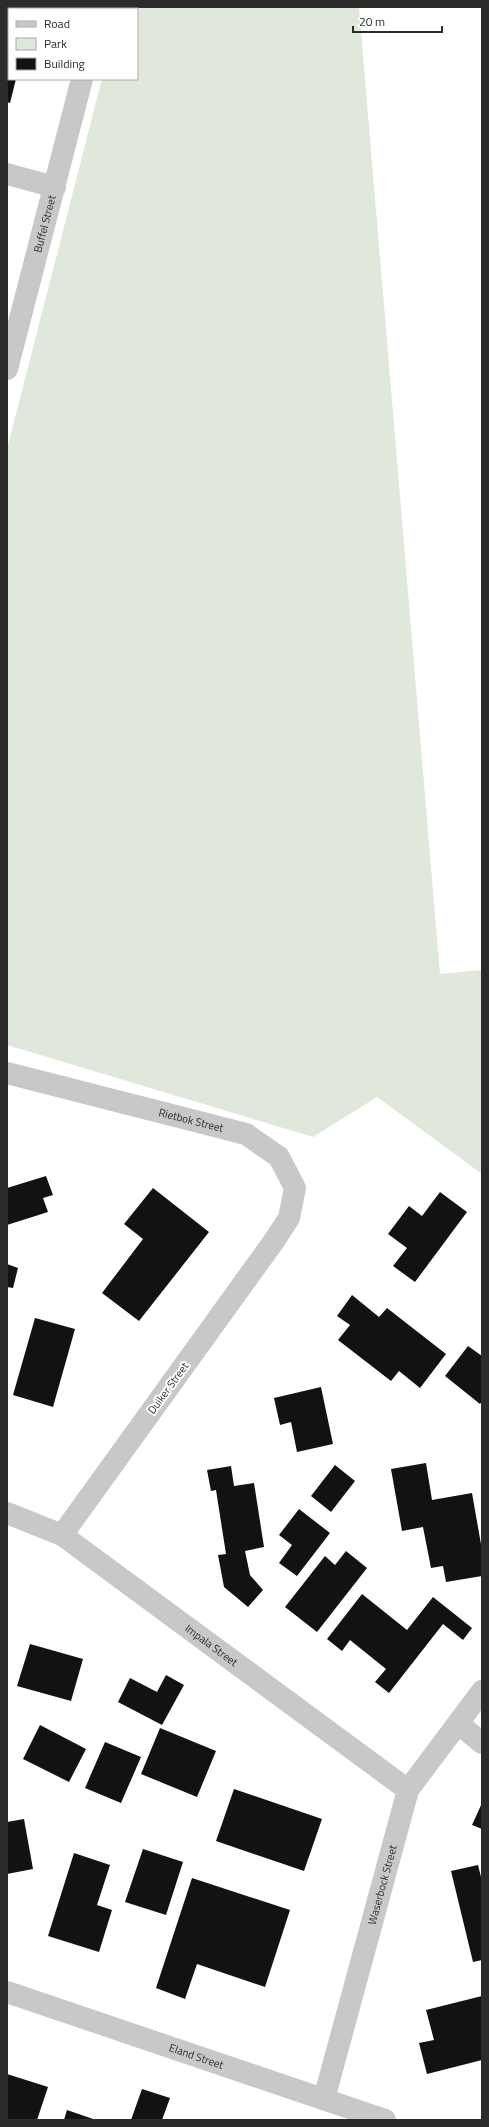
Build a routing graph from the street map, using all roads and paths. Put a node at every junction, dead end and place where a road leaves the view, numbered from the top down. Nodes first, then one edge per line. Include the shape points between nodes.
1 (82, 80) edge
2 (7, 174) edge
3 (56, 187) junction
4 (7, 369) edge
5 (7, 1074) edge
6 (274, 1241) joint
7 (7, 1513) edge
8 (62, 1535) junction
9 (482, 1691) edge
10 (459, 1724) junction
11 (482, 1743) edge
12 (408, 1790) junction
13 (7, 1992) edge
14 (324, 2099) junction
15 (385, 2120) edge

1 - 3 street, Buffel Street
2 - 3 street
3 - 4 street, Buffel Street
5 - 6 street, Rietbok Street via 246,1134 279,1157 295,1188 289,1218
6 - 8 street, Duiker Street
7 - 8 street, Impala Street
8 - 12 street, Impala Street
9 - 10 street, Waserbock Street
10 - 11 street
10 - 12 street, Waserbock Street
12 - 14 street, Waserbock Street
13 - 14 street, Eland Street
14 - 15 street, Eland Street

